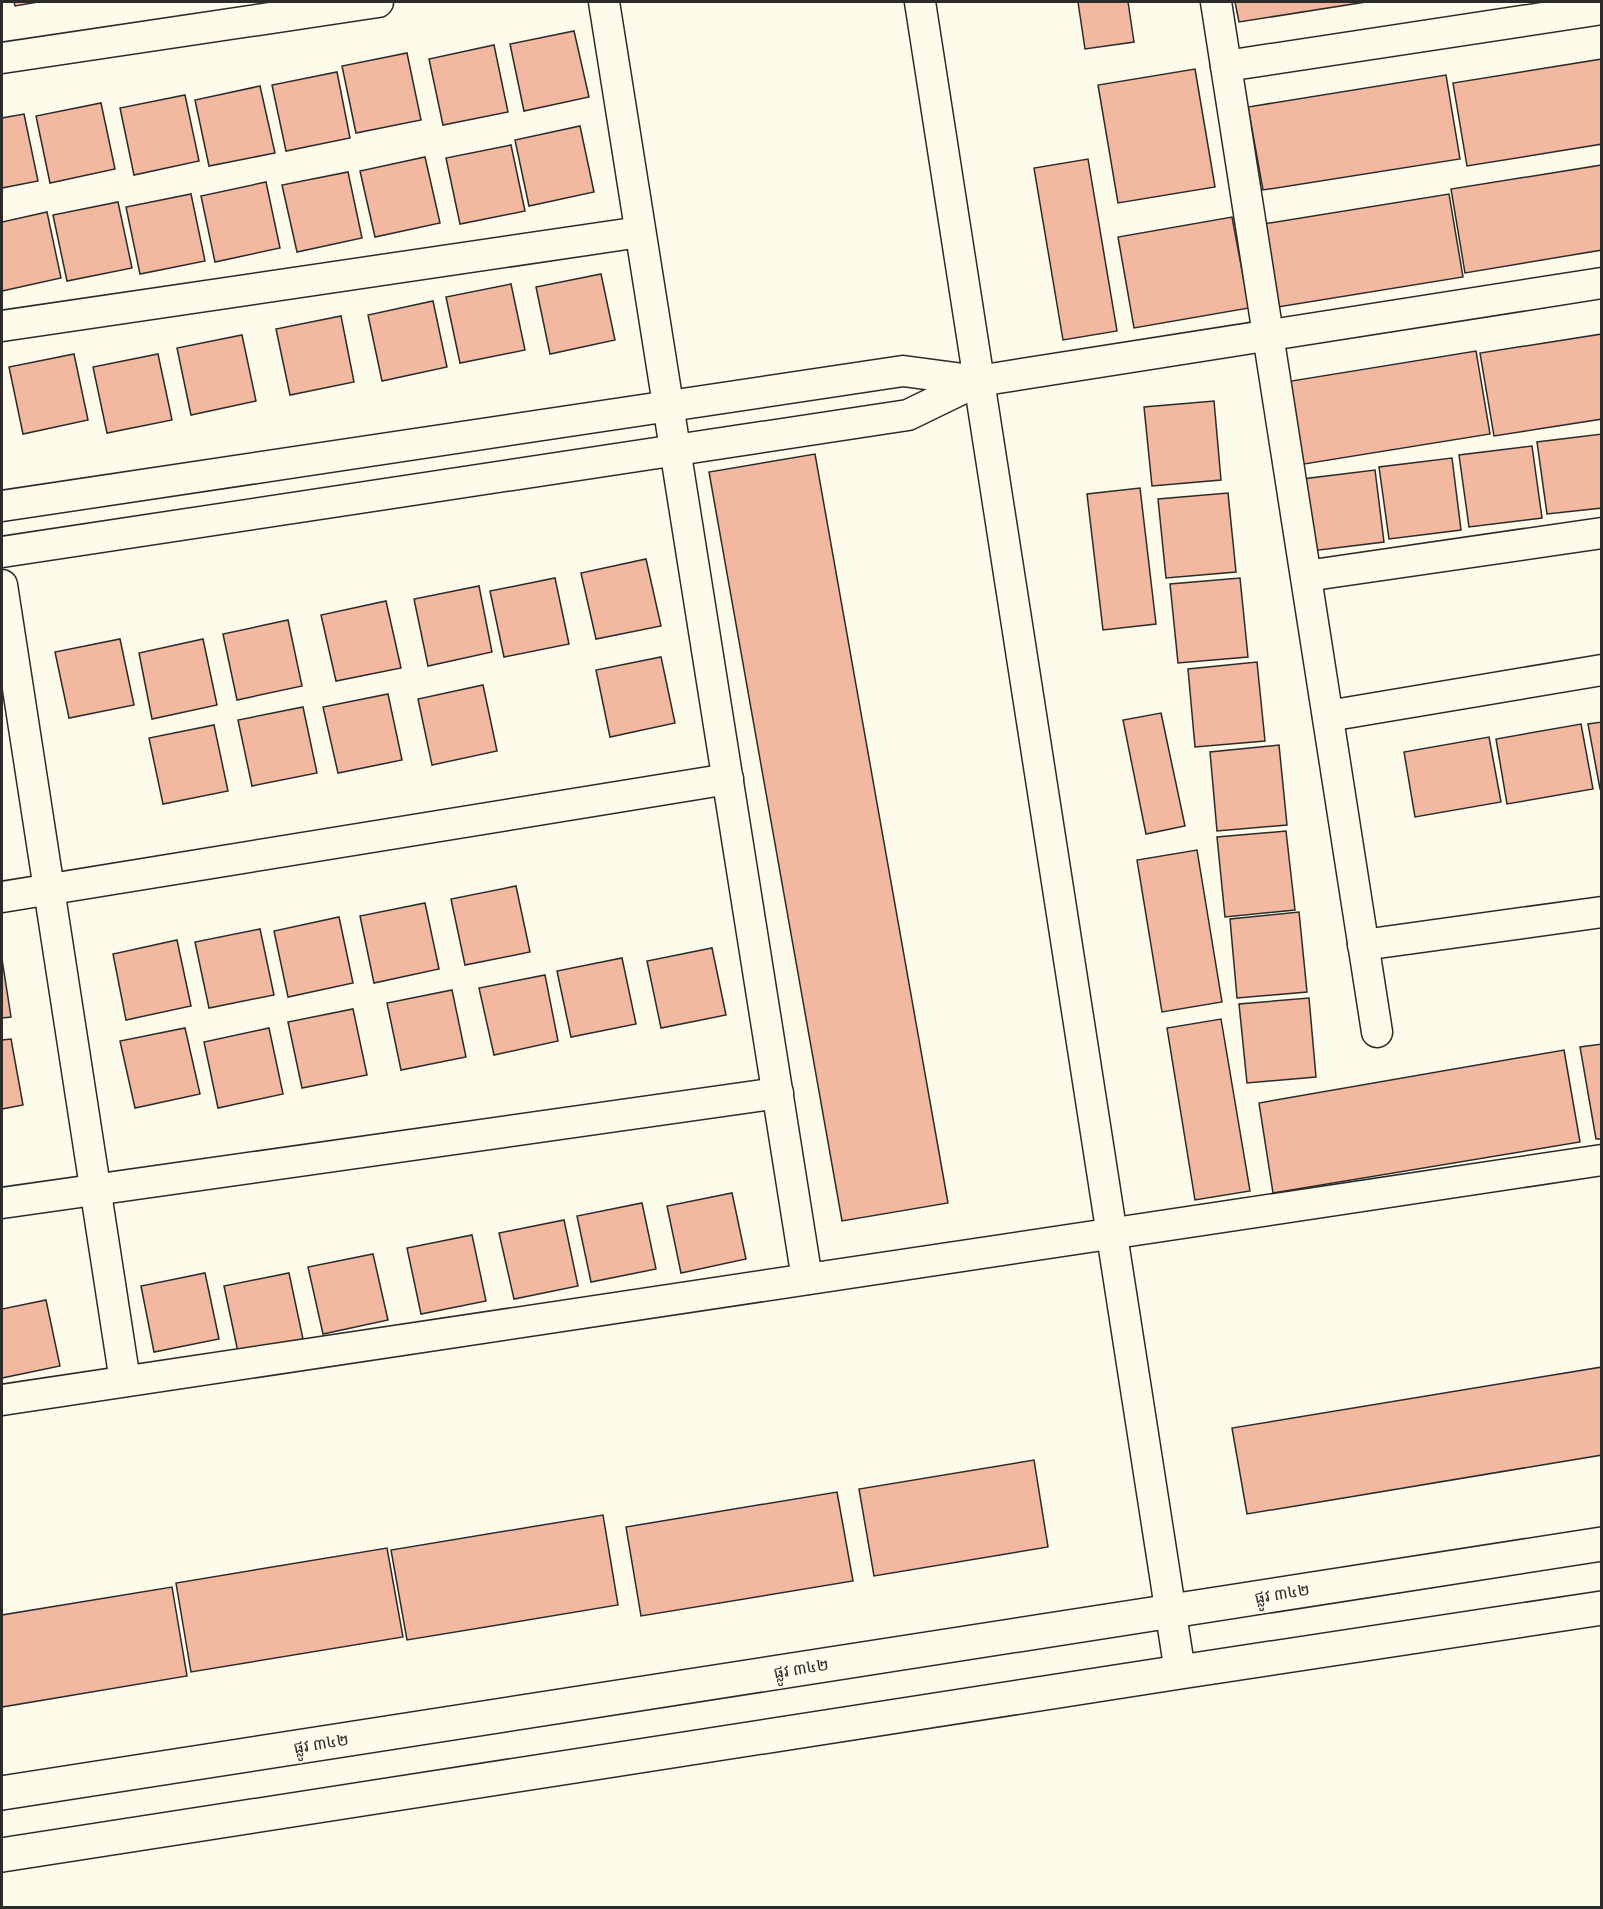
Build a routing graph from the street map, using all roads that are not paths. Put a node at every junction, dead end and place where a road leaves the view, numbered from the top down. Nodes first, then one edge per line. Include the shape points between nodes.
1 (378, 2) edge
2 (604, 2) edge
3 (920, 2) edge
4 (1216, 2) edge
5 (1602, 9) edge
6 (2, 57) edge
7 (1226, 66) junction
8 (640, 232) junction
9 (1602, 283) edge
10 (2, 326) edge
11 (1268, 335) junction
12 (978, 381) junction
13 (668, 406) junction
14 (675, 450) junction
15 (2, 506) edge
16 (1602, 533) edge
17 (2, 552) edge
18 (1306, 576) junction
19 (2, 585) edge
20 (1602, 670) edge
21 (1328, 716) junction
22 (728, 779) junction
23 (49, 890) junction
24 (2, 897) edge
25 (1602, 912) edge
26 (1364, 945) junction
27 (1377, 1032) dead end
28 (778, 1093) junction
29 (1602, 1160) edge
30 (96, 1189) junction
31 (2, 1203) edge
32 (1111, 1234) junction
33 (807, 1279) junction
34 (125, 1381) junction
35 (2, 1400) edge
36 (1602, 1544) edge
37 (1602, 1608) edge
38 (1170, 1611) junction
39 (1180, 1672) junction
40 (2, 1793) edge
41 (2, 1855) edge

1 - 6 street
2 - 8 street
3 - 12 street
4 - 7 street
5 - 7 street
7 - 11 street
8 - 10 street
8 - 13 street
9 - 11 street
11 - 12 street
11 - 18 street
12 - 13 street via 903,371
12 - 14 street via 908,415
12 - 32 street
13 - 14 street
13 - 15 street
14 - 17 street
14 - 22 street
16 - 18 street
18 - 21 street
19 - 23 street
20 - 21 street
21 - 26 street
22 - 23 street
22 - 28 street
23 - 24 street
23 - 30 street
25 - 26 street
26 - 27 street
28 - 30 street
28 - 33 street
29 - 32 street
30 - 31 street
30 - 34 street
32 - 33 street
32 - 38 street
33 - 34 street
34 - 35 street
36 - 38 main road, ផ្លូវ ៣៤២
37 - 39 main road
38 - 39 street
38 - 40 main road, ផ្លូវ ៣៤២
39 - 41 main road

